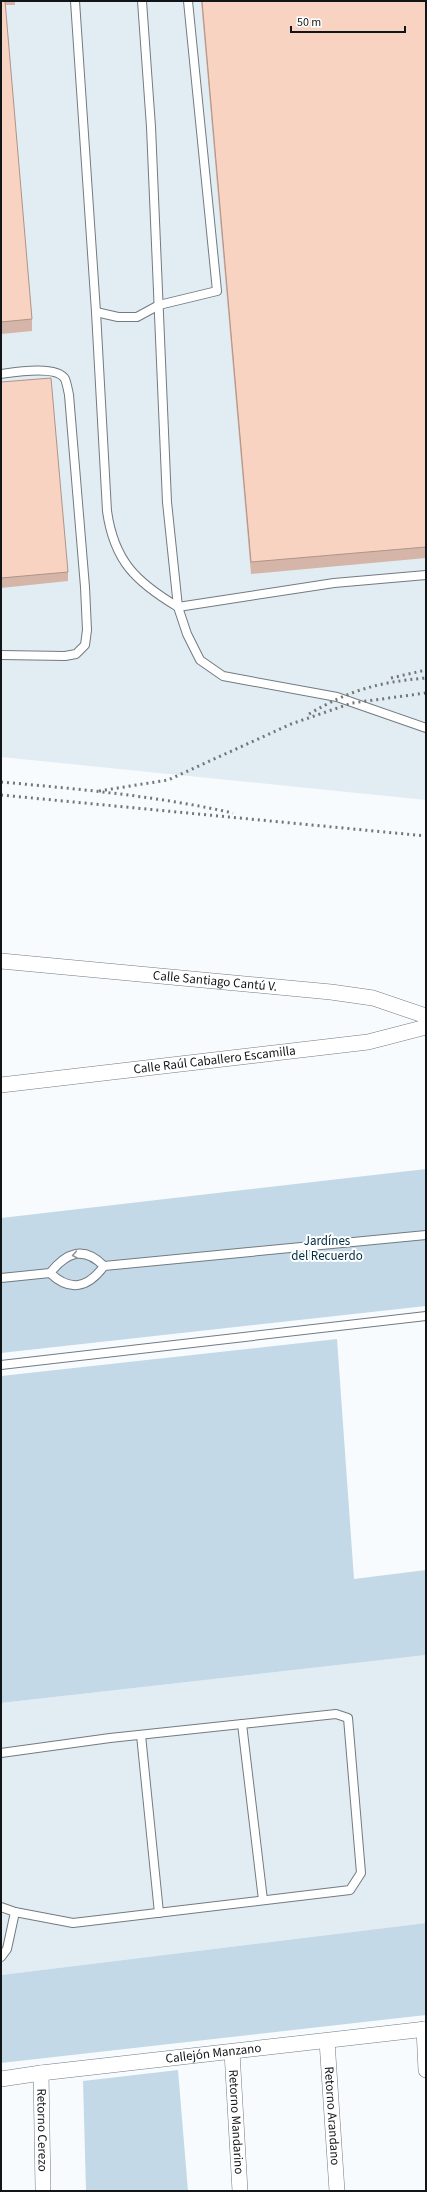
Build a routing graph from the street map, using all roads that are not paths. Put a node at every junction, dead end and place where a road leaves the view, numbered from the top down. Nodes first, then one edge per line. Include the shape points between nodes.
1 (75, 1) edge
2 (142, 1) edge
3 (188, 1) edge
4 (159, 305) junction
5 (96, 312) junction
6 (1, 374) edge
7 (426, 575) edge
8 (178, 607) junction
9 (1, 656) edge
10 (426, 728) edge
11 (1, 961) edge
12 (426, 1016) edge
13 (426, 1027) edge
14 (1, 1085) edge
15 (426, 1235) edge
16 (104, 1266) junction
17 (50, 1273) junction
18 (1, 1278) edge
19 (426, 1316) edge
20 (1, 1365) edge
21 (242, 1724) junction
22 (141, 1734) junction
23 (1, 1753) edge
24 (263, 1900) junction
25 (1, 1907) edge
26 (15, 1912) junction
27 (159, 1913) junction
28 (1, 1957) edge
29 (425, 2029) edge
30 (327, 2041) junction
31 (232, 2052) junction
32 (426, 2070) edge
33 (41, 2073) junction
34 (1, 2079) edge
35 (43, 2188) dead end
36 (240, 2191) edge
37 (336, 2191) edge

1 - 5 lane
2 - 4 lane
3 - 4 lane via 216,291
4 - 5 lane via 137,317 118,317
4 - 8 lane via 167,502
5 - 8 lane via 110,534 132,571 150,590
6 - 9 lane via 39,370 56,372 65,379 69,395 87,630 85,645 76,654
7 - 8 lane via 334,583
8 - 10 lane via 187,634 200,660 223,676 337,697
11 - 12 street, Calle Santiago Cantú V. via 331,992 373,998
13 - 14 street, Calle Raúl Caballero Escamilla via 368,1042
15 - 16 lane
16 -> 17 lane via 96,1258 76,1253 64,1258
16 - 17 lane via 92,1280 81,1285 70,1286 59,1282
17 - 18 lane
19 - 20 lane
21 - 22 lane
21 - 24 lane
21 - 24 lane via 336,1714 348,1718 361,1873 350,1890
22 - 23 lane
22 - 27 lane
24 - 27 lane
25 - 26 lane
26 - 27 lane via 73,1923
26 - 28 lane via 7,1949
29 - 30 street, Callejón Manzano
29 - 32 street
30 - 31 street, Callejón Manzano
30 - 37 street, Retorno Arandano
31 - 33 street, Callejón Manzano
31 - 36 street, Retorno Mandarino
33 - 34 street, Callejón Manzano
33 - 35 street, Retorno Cerezo

